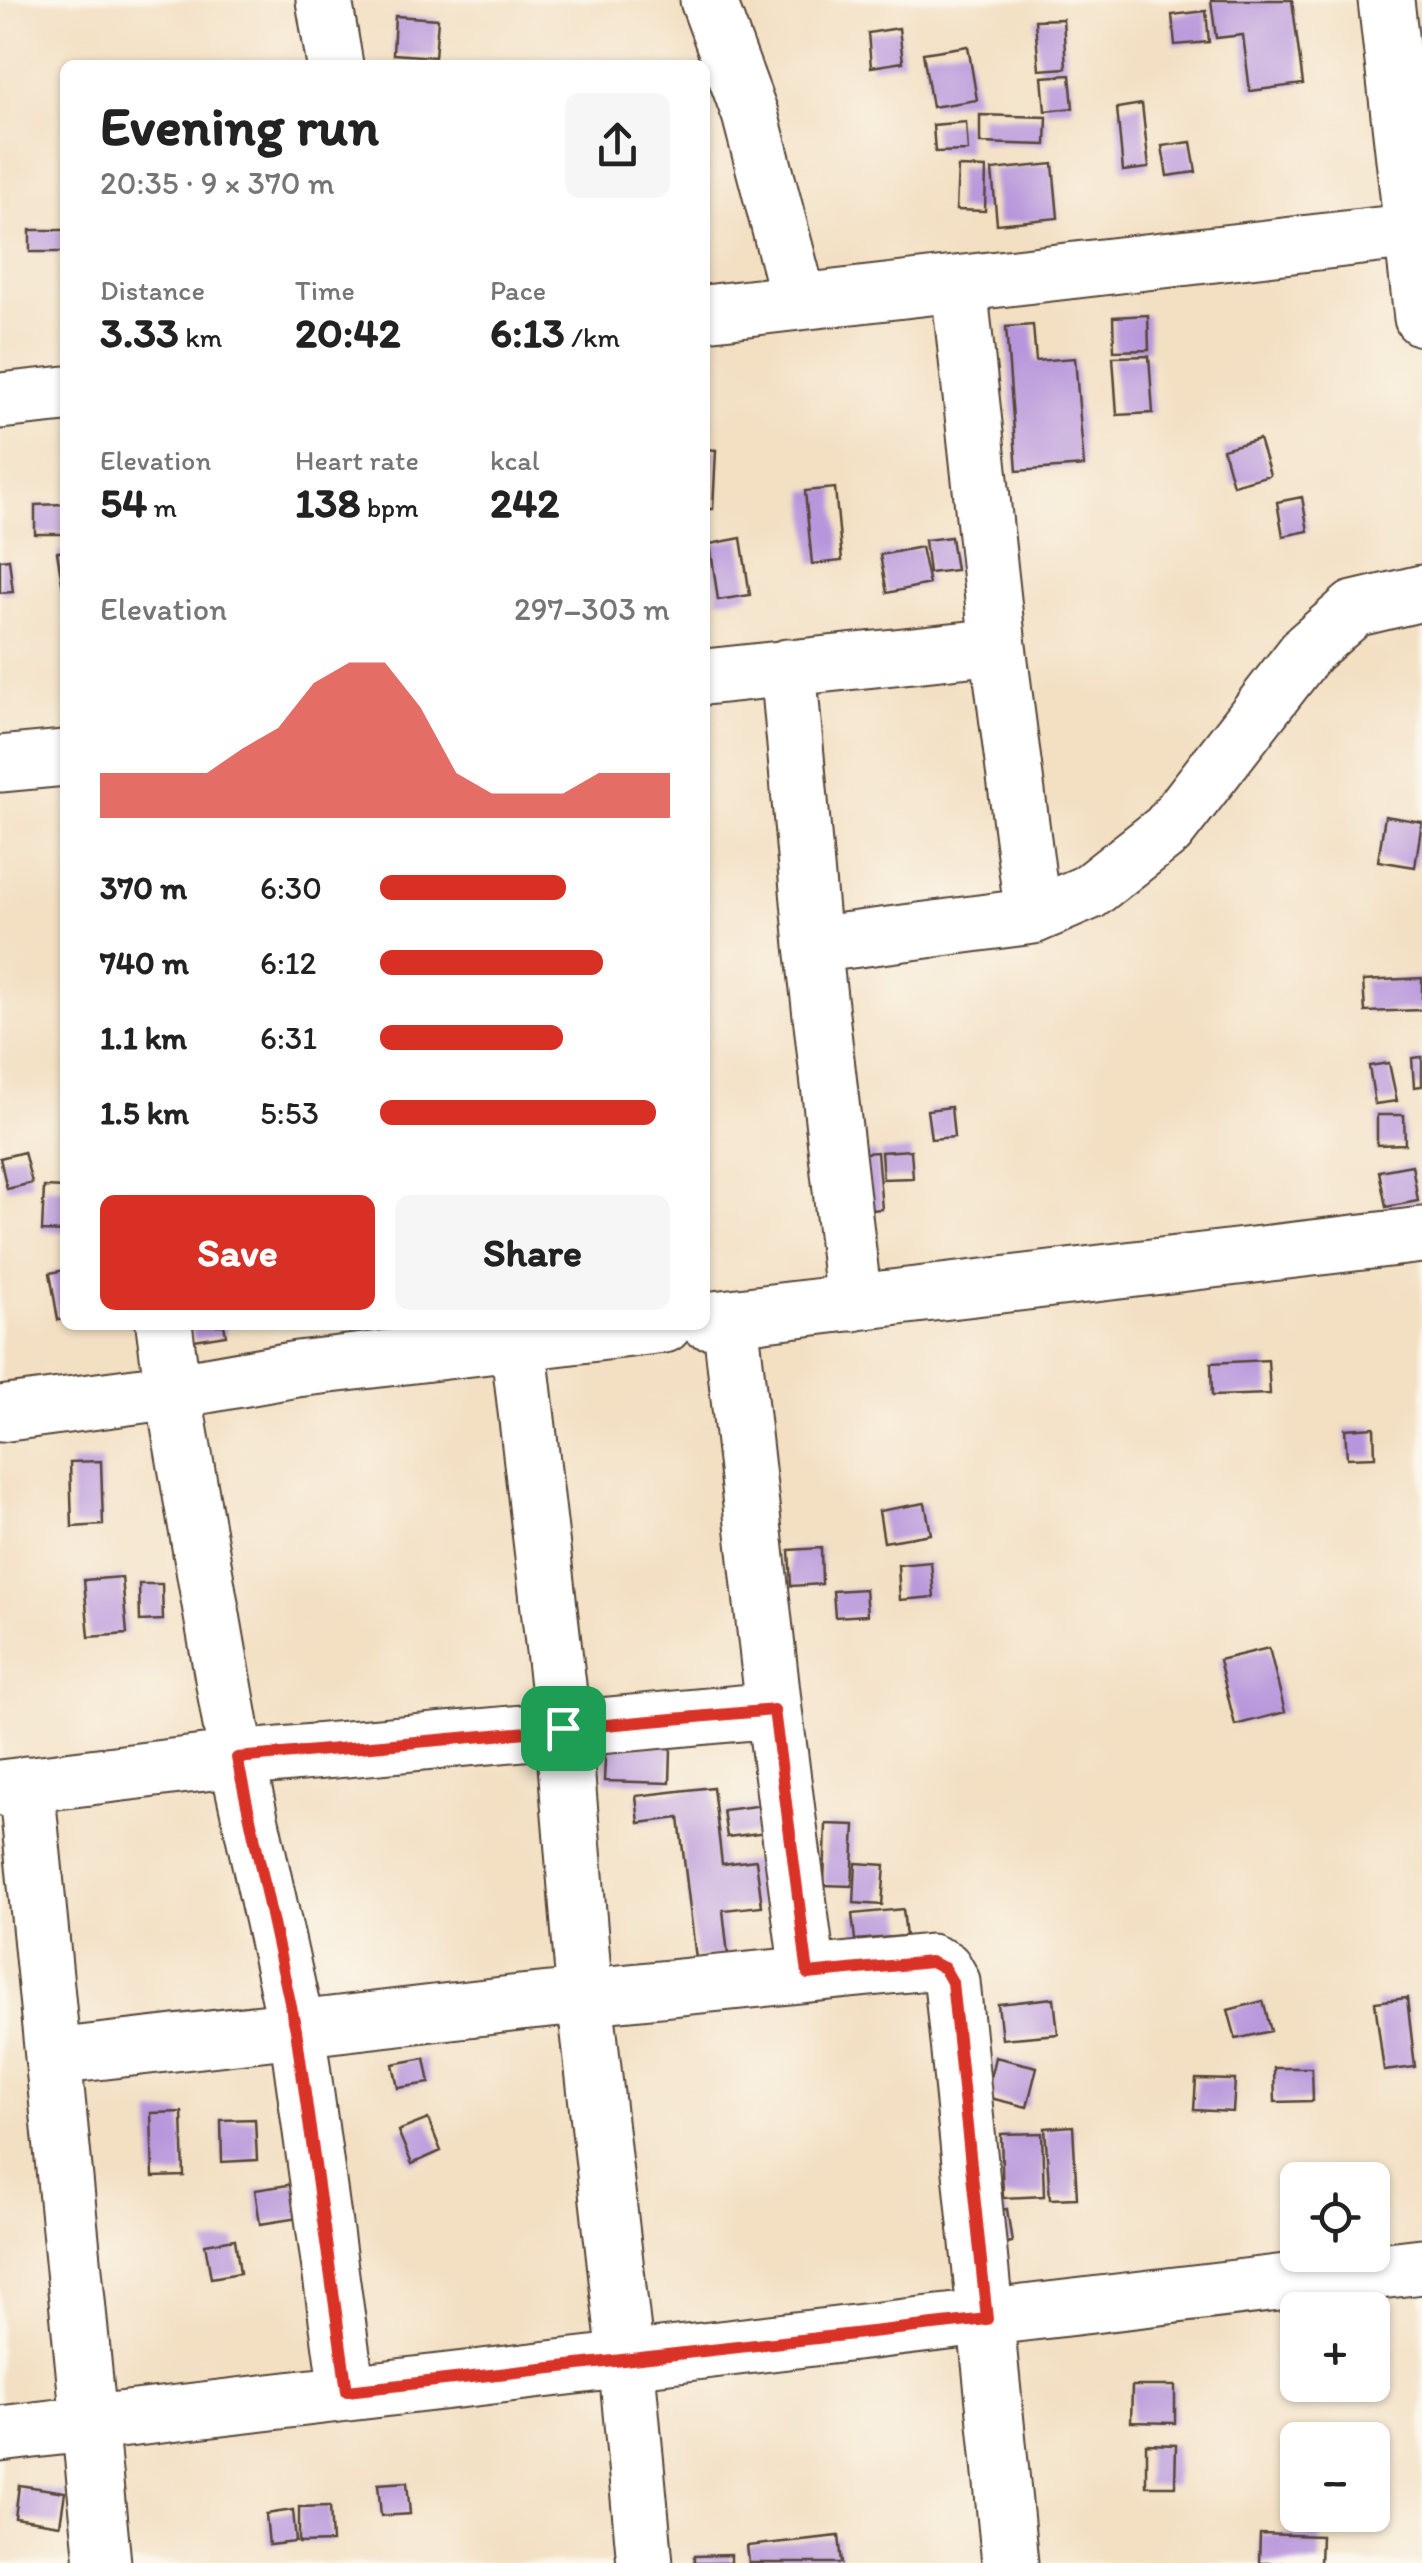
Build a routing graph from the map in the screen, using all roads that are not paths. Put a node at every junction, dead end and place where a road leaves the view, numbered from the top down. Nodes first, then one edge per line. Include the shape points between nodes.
1 (324, 0) edge
2 (708, 0) edge
3 (1386, 0) edge
4 (334, 60) edge
5 (1418, 230) edge
6 (958, 286) junction
7 (800, 302) junction
8 (710, 313) edge
9 (1422, 318) edge
10 (60, 395) edge
11 (0, 401) edge
12 (1422, 593) edge
13 (998, 646) junction
14 (788, 667) junction
15 (710, 676) edge
16 (60, 758) edge
17 (0, 764) edge
18 (1033, 916) junction
19 (812, 945) junction
20 (1422, 1235) edge
21 (854, 1303) junction
22 (718, 1319) edge
23 (165, 1330) edge
24 (572, 1330) edge
25 (517, 1333) edge
26 (173, 1391) junction
27 (0, 1414) edge
28 (774, 1710) junction
29 (563, 1728) junction
30 (237, 1758) junction
31 (13, 1786) edge
32 (808, 1974) junction
33 (585, 1998) junction
34 (296, 2030) junction
35 (54, 2056) junction
36 (1422, 2266) edge
37 (987, 2319) junction
38 (626, 2358) junction
39 (347, 2391) junction
40 (90, 2422) junction
41 (0, 2434) edge
42 (102, 2563) edge
43 (645, 2563) edge
44 (1010, 2563) edge

1 - 4 street
2 - 7 street via 750,114
3 - 5 street
5 - 6 street
5 - 9 street
6 - 7 street
6 - 13 street
7 - 8 street
10 - 11 street
12 - 18 street via 1354,609 1308,649 1168,830 1089,892
13 - 14 street
13 - 18 street
14 - 15 street
14 - 19 street
16 - 17 street
18 - 19 street
19 - 21 street
20 - 21 street
21 - 22 street
22 - 28 street
23 - 26 street
24 - 25 street
25 - 26 street
25 - 29 street
26 - 27 street
26 - 30 street
28 - 29 street
28 - 32 street
29 - 30 street
29 - 33 street
30 - 31 street
30 - 34 street
31 - 35 street
32 - 33 street
32 - 37 street via 930,1962 952,1982
33 - 34 street
33 - 38 street
34 - 35 street
34 - 39 street
35 - 40 street
36 - 37 street
37 - 38 street
37 - 44 street
38 - 39 street
38 - 43 street
39 - 40 street
40 - 41 street
40 - 42 street

